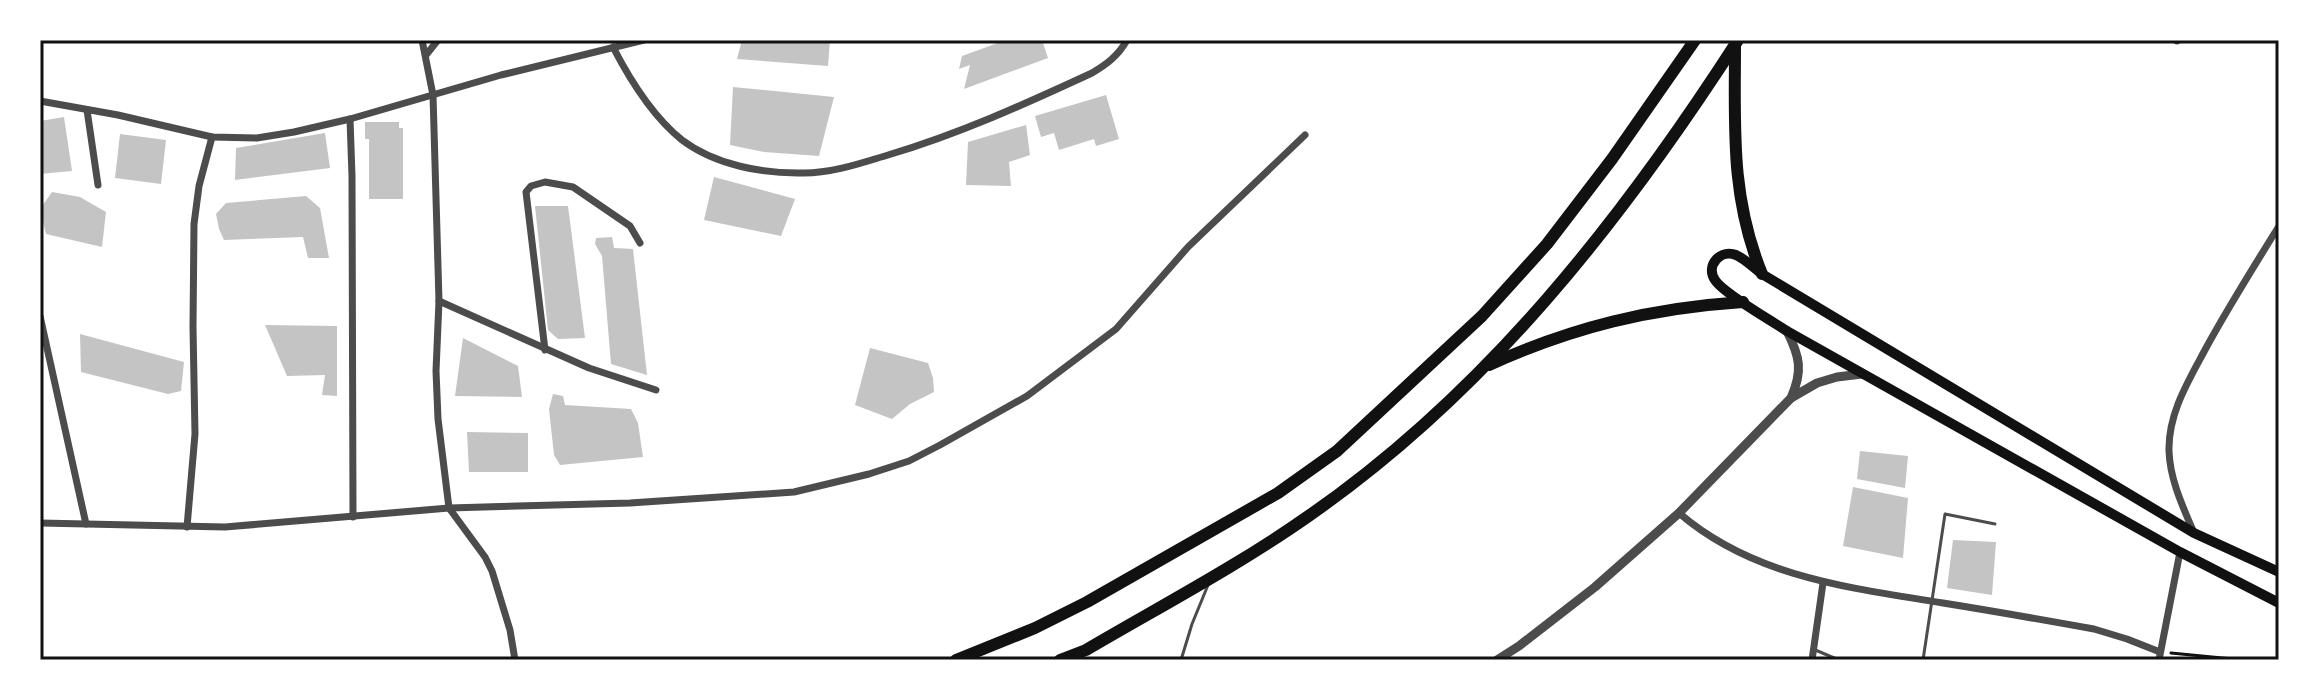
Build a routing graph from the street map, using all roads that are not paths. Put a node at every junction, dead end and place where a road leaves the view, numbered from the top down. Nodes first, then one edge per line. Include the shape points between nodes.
1 (422, 40) edge
2 (438, 40) edge
3 (644, 40) edge
4 (1127, 40) edge
5 (1695, 40) edge
6 (1736, 42) edge
7 (613, 47) junction
8 (426, 55) junction
9 (433, 95) junction
10 (40, 101) edge
11 (87, 110) junction
12 (350, 119) junction
13 (1305, 135) dead end
14 (212, 137) junction
15 (98, 185) dead end
16 (2279, 226) edge
17 (640, 243) dead end
18 (1762, 274) junction
19 (439, 301) junction
20 (1743, 302) junction
21 (40, 316) edge
22 (1787, 331) junction
23 (545, 350) junction
24 (1482, 368) junction
25 (1862, 374) junction
26 (656, 390) dead end
27 (1791, 398) junction
28 (449, 508) junction
29 (1679, 513) junction
30 (353, 517) junction
31 (40, 523) edge
32 (86, 524) junction
33 (1995, 524) dead end
34 (187, 527) junction
35 (2194, 533) junction
36 (2180, 552) junction
37 (2279, 572) edge
38 (1211, 578) junction
39 (1823, 583) junction
40 (1931, 601) junction
41 (2279, 603) edge
42 (1813, 649) junction
43 (1085, 655) edge
44 (2160, 656) edge
45 (515, 660) edge
46 (956, 660) edge
47 (1060, 660) edge
48 (1181, 660) edge
49 (1497, 660) edge
50 (1812, 660) edge
51 (1839, 660) edge
52 (1923, 660) edge

1 - 8 street
2 - 8 street
3 - 7 street
4 - 7 street via 1121,52 1092,73 977,125 867,161 806,173 738,165 682,140 639,92
5 - 46 highway via 1547,244 1482,316 1337,451 1278,493 1087,602
6 - 18 highway via 1737,176 1747,233
6 - 24 highway via 1594,245
7 - 9 street
8 - 9 street
9 - 12 street
9 - 19 street
10 - 11 street
11 - 14 street
11 - 15 street
12 - 14 street via 257,138
12 - 30 street
13 - 28 street via 1210,225 1099,343 1027,396 909,461 794,492
14 - 34 street via 194,224 195,434
16 - 35 street via 2180,397 2169,451 2176,489
17 - 23 street via 630,226 573,187 545,182 531,186 526,192
18 - 20 main road via 1734,254 1714,261 1715,281
18 - 35 main road
19 - 23 street
19 - 28 street via 436,371
20 - 22 main road
20 - 24 highway via 1666,309 1604,322
21 - 32 street
22 - 25 main road
22 - 27 street via 1798,353 1799,379
23 - 26 street
24 - 38 highway via 1334,497
25 - 27 street via 1817,383
25 - 36 main road
27 - 29 street
28 - 30 street
28 - 45 street via 492,571
29 - 39 street via 1747,558
29 - 49 street via 1595,587
30 - 34 street
31 - 32 street
32 - 34 street
33 - 40 lane via 1945,514
35 - 37 main road
36 - 41 main road
36 - 44 street
38 - 43 highway
38 - 48 lane
39 - 40 street
39 - 42 street
40 - 44 street via 2094,629
40 - 52 lane
42 - 50 street
42 - 51 lane
43 - 47 highway

